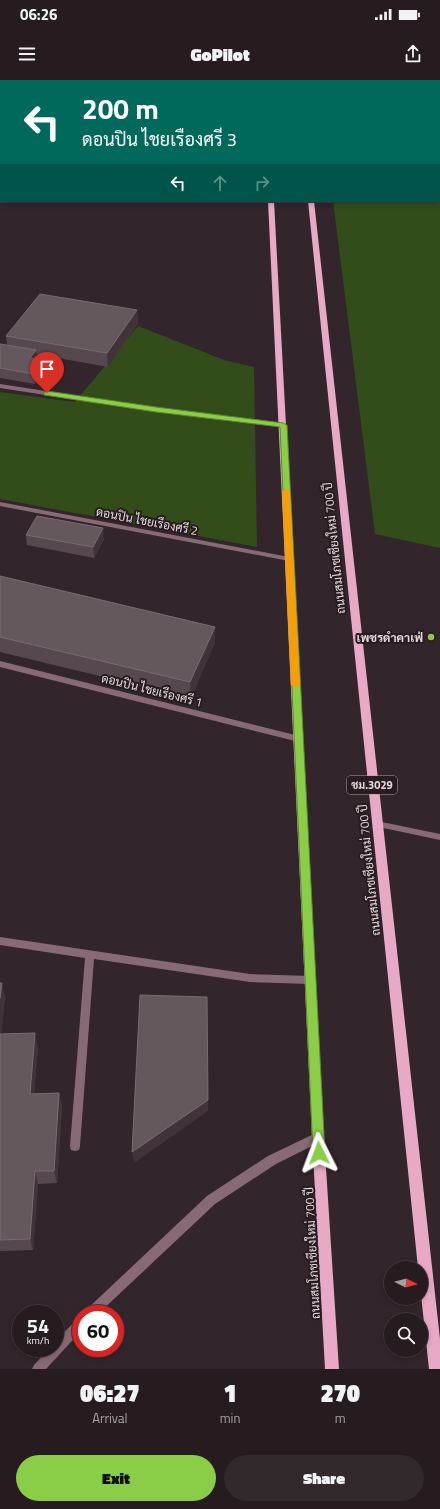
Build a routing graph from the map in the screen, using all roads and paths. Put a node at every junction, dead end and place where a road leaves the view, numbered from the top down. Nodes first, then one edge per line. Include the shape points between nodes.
1 (271, 202) edge
2 (311, 202) edge
3 (0, 386) edge
4 (283, 425) junction
5 (0, 504) edge
6 (289, 559) junction
7 (0, 664) edge
8 (299, 739) junction
9 (377, 824) junction
10 (440, 837) edge
11 (0, 941) edge
12 (90, 955) junction
13 (310, 980) junction
14 (318, 1137) junction
15 (75, 1146) dead end
16 (100, 1305) edge
17 (72, 1333) edge
18 (437, 1362) edge
19 (38, 1369) edge
20 (332, 1369) edge

1 - 4 main road, ถนนสมโภชเชียงใหม่ 700 ปี
2 - 9 main road, ถนนสมโภชเชียงใหม่ 700 ปี / ชม.3029
3 - 4 street via 156,410
4 - 6 main road, ถนนสมโภชเชียงใหม่ 700 ปี
5 - 6 street, ดอนปิน ไชยเรืองศรี 2
6 - 8 main road, ถนนสมโภชเชียงใหม่ 700 ปี
7 - 8 street, ดอนปิน ไชยเรืองศรี 1
8 - 13 main road, ถนนสมโภชเชียงใหม่ 700 ปี
9 - 10 street
9 - 18 main road, ถนนสมโภชเชียงใหม่ 700 ปี / ชม.3029
11 - 12 street
12 - 13 street via 250,978
12 - 15 street
13 - 14 main road, ถนนสมโภชเชียงใหม่ 700 ปี
14 - 16 street via 272,1160 211,1200
14 - 20 main road, ถนนสมโภชเชียงใหม่ 700 ปี
17 - 19 street

